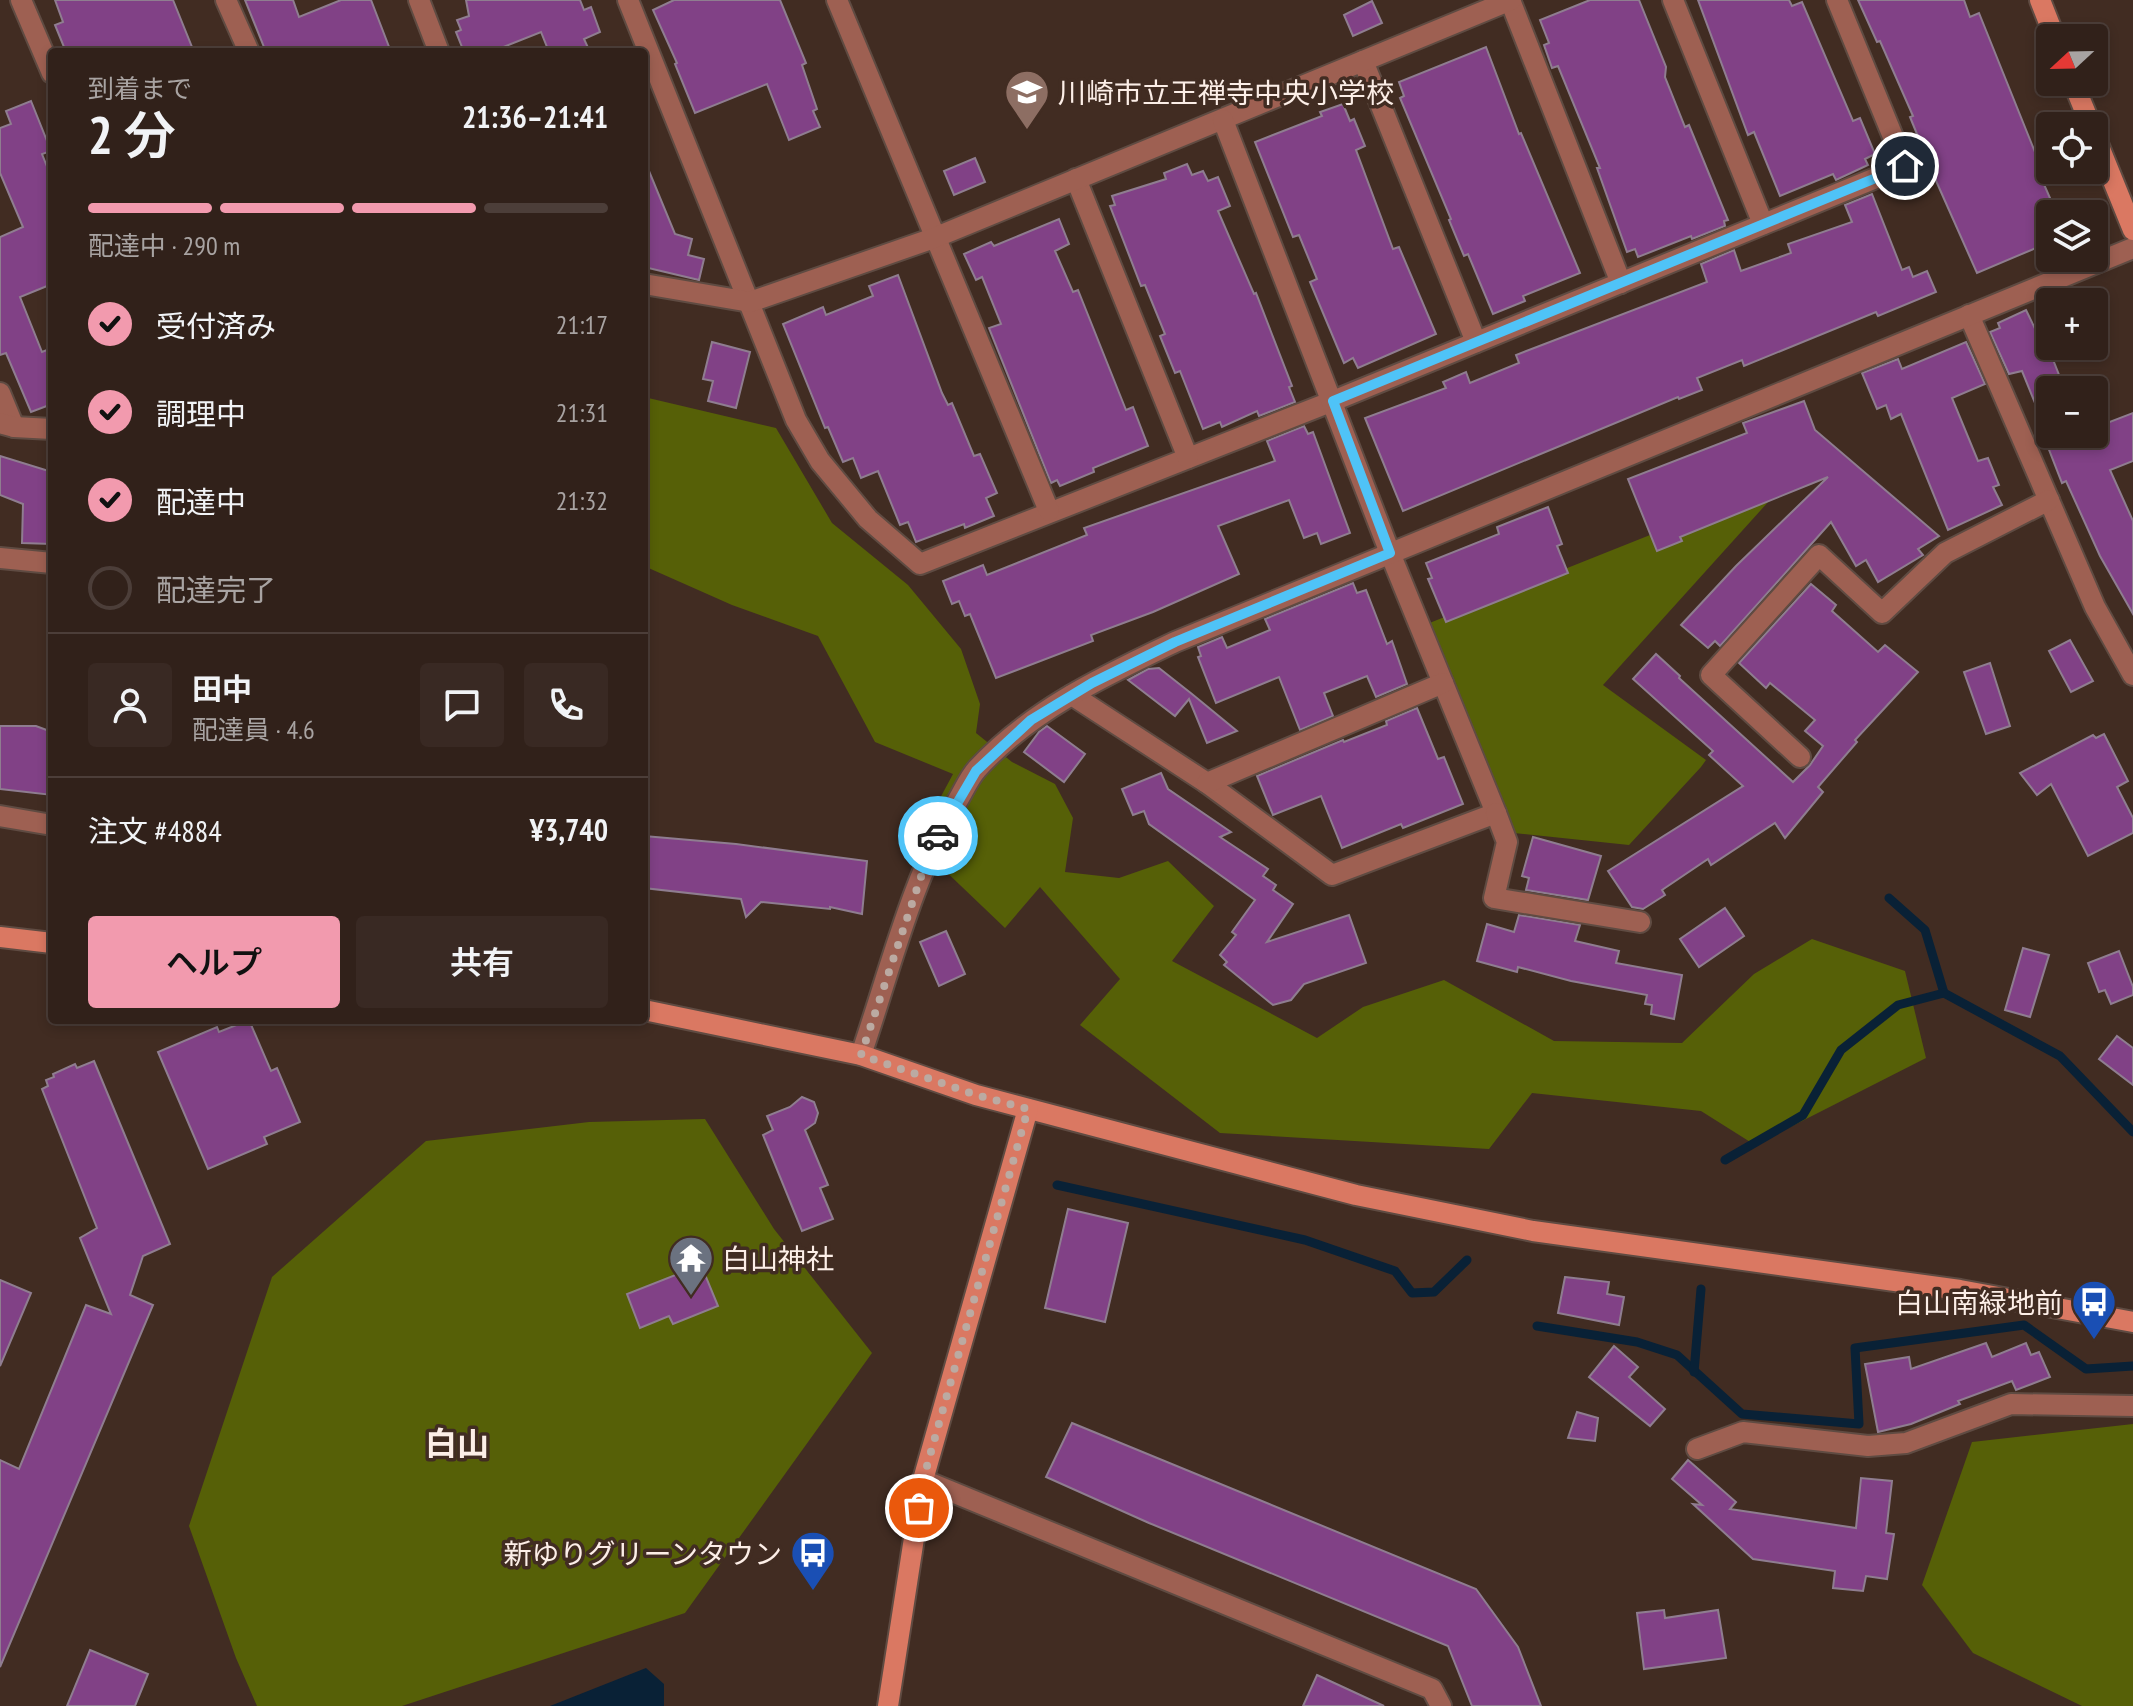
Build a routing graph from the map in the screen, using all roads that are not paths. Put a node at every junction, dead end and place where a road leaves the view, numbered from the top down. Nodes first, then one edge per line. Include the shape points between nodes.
1 (21, 0) edge
2 (226, 0) edge
3 (419, 0) edge
4 (628, 0) edge
5 (837, 0) edge
6 (1510, 0) edge
7 (1673, 0) edge
8 (1837, 0) edge
9 (2040, 0) edge
10 (2049, 24) edge
11 (247, 48) edge
12 (437, 48) edge
13 (647, 48) edge
14 (648, 50) edge
15 (1363, 61) junction
16 (48, 64) edge
17 (1223, 120) junction
18 (2108, 168) edge
19 (1076, 179) junction
20 (1763, 224) junction
21 (2133, 230) edge
22 (934, 238) junction
23 (2133, 248) edge
24 (1621, 283) junction
25 (648, 285) edge
26 (750, 302) junction
27 (1969, 315) junction
28 (1476, 342) junction
29 (0, 393) edge
30 (1333, 401) junction
31 (7, 425) edge
32 (48, 429) edge
33 (1188, 458) junction
34 (2049, 500) junction
35 (1049, 511) junction
36 (1390, 553) junction
37 (0, 558) edge
38 (48, 563) edge
39 (2133, 675) edge
40 (1443, 683) junction
41 (1072, 695) junction
42 (1800, 757) dead end
43 (1207, 783) junction
44 (1496, 813) junction
45 (0, 816) edge
46 (48, 824) edge
47 (1640, 922) dead end
48 (0, 937) edge
49 (48, 943) edge
50 (648, 1011) edge
51 (861, 1055) junction
52 (1028, 1109) junction
53 (2133, 1322) edge
54 (2133, 1406) edge
55 (1697, 1449) dead end
56 (923, 1480) junction
57 (888, 1706) edge
58 (1441, 1706) edge

1 - 16 street
2 - 11 street
3 - 12 street
4 - 13 street
5 - 22 street
6 - 15 street
6 - 24 street
7 - 20 street
8 - 20 street via 1905,166
9 - 10 street
14 - 26 street
15 - 17 street
15 - 28 street
17 - 19 street
17 - 30 street
18 - 21 street
19 - 22 street
19 - 33 street
20 - 24 street
22 - 26 street
22 - 35 street
23 - 27 street
24 - 28 street
25 - 26 street
26 - 35 street via 796,420 820,461 868,519 920,564
27 - 34 street
27 - 36 street
28 - 30 street
29 - 31 street
30 - 33 street
30 - 36 street
31 - 32 street
33 - 35 street
34 - 39 street via 2095,607
34 - 42 street via 1945,553 1882,613 1819,555 1711,675
36 - 40 street
36 - 41 street via 1175,642
37 - 38 street
40 - 43 street
40 - 44 street
41 - 43 street
41 - 51 street via 1031,720 976,771 944,824 927,859
43 - 44 street via 1332,875
44 - 47 street via 1507,842 1494,898
45 - 46 street
48 - 49 street
50 - 51 street
51 - 52 street
52 - 53 street via 1356,1195 1533,1231 1960,1290
52 - 56 street
54 - 55 street via 2011,1404 1906,1443 1868,1446 1743,1432
56 - 57 street
56 - 58 street via 1432,1689

